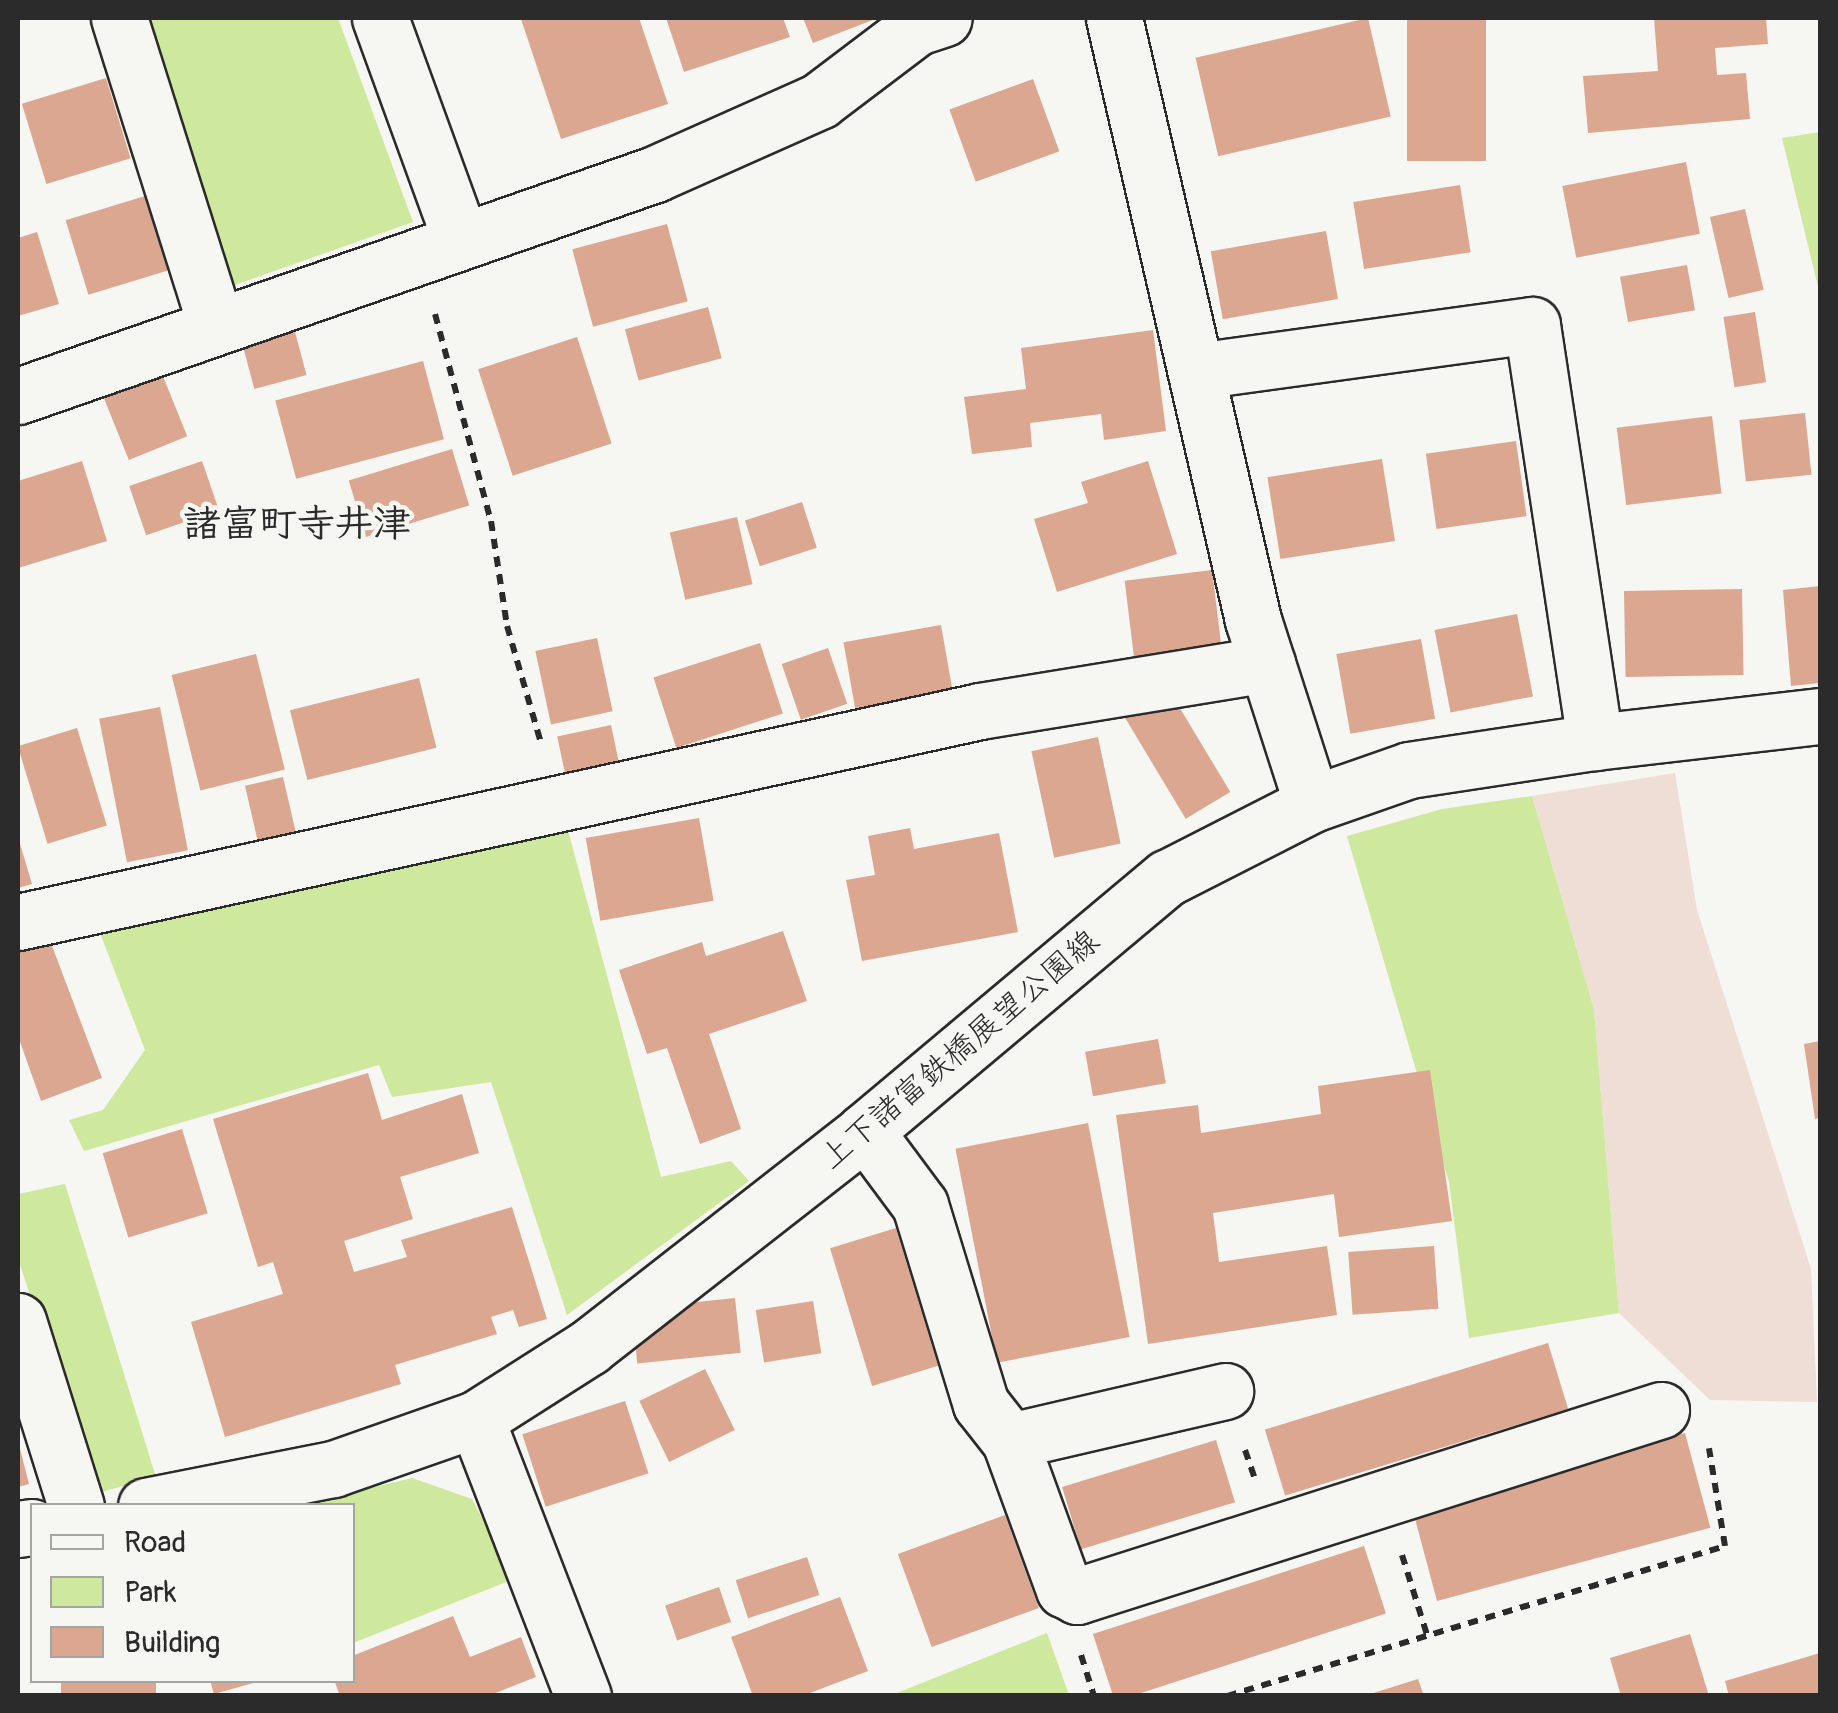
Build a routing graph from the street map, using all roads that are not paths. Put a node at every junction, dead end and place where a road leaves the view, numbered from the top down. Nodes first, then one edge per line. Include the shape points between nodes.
1 (119, 18) edge
2 (380, 18) edge
3 (944, 18) edge
4 (1114, 18) edge
5 (440, 248) junction
6 (216, 325) junction
7 (1196, 371) junction
8 (18, 396) edge
9 (1267, 664) junction
10 (1820, 716) edge
11 (1595, 742) junction
12 (1312, 804) junction
13 (18, 922) edge
14 (865, 1132) junction
15 (18, 1322) edge
16 (1225, 1390) road end
17 (1661, 1410) road end
18 (476, 1419) junction
19 (1010, 1442) junction
20 (75, 1503) edge
21 (161, 1503) edge
22 (583, 1696) edge

1 - 6 street
2 - 5 street
3 - 5 street via 917,27 819,101 656,174
4 - 7 street
5 - 6 street
6 - 8 street
7 - 9 street
7 - 11 street via 1532,325
9 - 12 street
9 - 13 street via 980,711
10 - 11 street, 上下諸富鉄橋展望公園線
11 - 12 street, 上下諸富鉄橋展望公園線 via 1409,770
12 - 14 street, 上下諸富鉄橋展望公園線 via 1167,878
14 - 18 street, 上下諸富鉄橋展望公園線 via 589,1347
14 - 19 street via 920,1204 982,1404
15 - 20 street
16 - 19 street
17 - 19 street via 1077,1596 1064,1588
18 - 21 street, 上下諸富鉄橋展望公園線 via 333,1469
18 - 22 street

